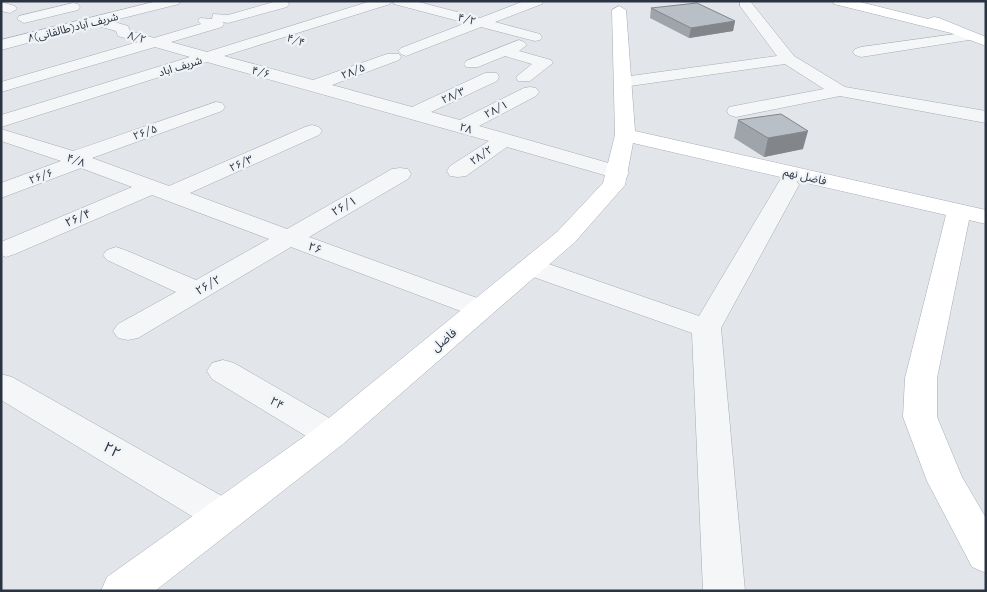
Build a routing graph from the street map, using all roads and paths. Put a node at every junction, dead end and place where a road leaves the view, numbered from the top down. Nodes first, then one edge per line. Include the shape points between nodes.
1 (174, 1) edge
2 (385, 1) edge
3 (399, 1) edge
4 (537, 1) edge
5 (839, 1) edge
6 (885, 1) edge
7 (278, 2) edge
8 (745, 3) dead end
9 (90, 4) dead end
10 (619, 4) edge
11 (331, 18) junction
12 (24, 19) dead end
13 (95, 21) junction
14 (480, 23) junction
15 (950, 29) junction
16 (280, 34) junction
17 (970, 36) junction
18 (155, 42) junction
19 (304, 42) dead end
20 (986, 42) edge
21 (1, 44) edge
22 (503, 52) junction
23 (861, 52) dead end
24 (208, 57) junction
25 (788, 59) junction
26 (472, 64) dead end
27 (492, 77) dead end
28 (623, 82) junction
29 (314, 86) junction
30 (1, 87) edge
31 (840, 91) junction
32 (216, 107) dead end
33 (736, 111) dead end
34 (414, 113) junction
35 (986, 118) edge
36 (1, 121) edge
37 (462, 127) junction
38 (312, 131) dead end
39 (625, 135) junction
40 (5, 140) edge
41 (504, 140) junction
42 (77, 160) junction
43 (458, 171) dead end
44 (618, 173) junction
45 (400, 174) dead end
46 (788, 185) dead end
47 (1, 191) edge
48 (160, 191) junction
49 (972, 214) edge
50 (288, 238) junction
51 (6, 249) dead end
52 (116, 255) dead end
53 (531, 267) junction
54 (197, 292) junction
55 (480, 309) junction
56 (706, 328) junction
57 (128, 331) dead end
58 (223, 371) dead end
59 (1, 385) edge
60 (331, 435) junction
61 (222, 515) junction
62 (986, 555) edge
63 (122, 591) edge
64 (724, 591) edge

1 - 13 street, ۸شریف آباد(طالقانی)
2 - 11 street, شریف اباد
3 - 14 street, ۴/۲
4 - 14 street, ۲۸/۵
5 - 15 main road
6 - 15 main road
7 - 11 street
7 - 18 street via 228,19 212,19 217,24
8 - 25 street
9 - 12 street
10 - 28 main road, فاضل
11 - 16 street, شریف اباد
13 - 18 street, ۸/۲
13 - 21 street, ۸شریف آباد(طالقانی)
14 - 22 street, ۴/۲ via 535,37
14 - 29 street, ۲۸/۵
15 - 17 main road
16 - 19 street, ۴/۴
16 - 24 street, شریف اباد
17 - 20 main road
17 - 23 street
18 - 24 street, ۸/۲
18 - 30 street
22 - 26 street
22 - 37 street, ۲۸/۱ via 544,63 527,84
24 - 29 street, ۴/۶
24 - 36 street, شریف اباد
25 - 28 street
25 - 31 street
27 - 34 street, ۲۸/۳
28 - 39 main road, فاضل
29 - 34 street, ۲۸
31 - 33 street
31 - 35 street
32 - 42 street, ۲۶/۵
34 - 37 street, ۲۸
37 - 41 street, ۲۸
38 - 48 street, ۲۶/۳
39 - 44 main road, فاضل
39 - 49 main road, فاضل نهم
40 - 42 street, ۴/۸
41 - 43 street, ۲۸/۲
41 - 44 street, ۲۸
42 - 47 street, ۲۶/۶
42 - 48 street, ۴/۸
44 - 53 main road, فاضل via 614,185 566,237
45 - 50 street, ۲۶/۱
46 - 56 street
48 - 50 street, ۲۶
48 - 51 street, ۲۶/۴
49 - 62 main road via 921,378 920,416 945,480
50 - 54 street, ۲۶/۲
50 - 55 street, ۲۶
52 - 54 street
53 - 55 main road, فاضل
53 - 56 street
54 - 57 street, ۲۶/۲
55 - 60 main road, فاضل
56 - 64 street
58 - 60 street, ۲۴
59 - 61 street, ۲۲
60 - 61 main road, فاضل
61 - 63 main road, فاضل

